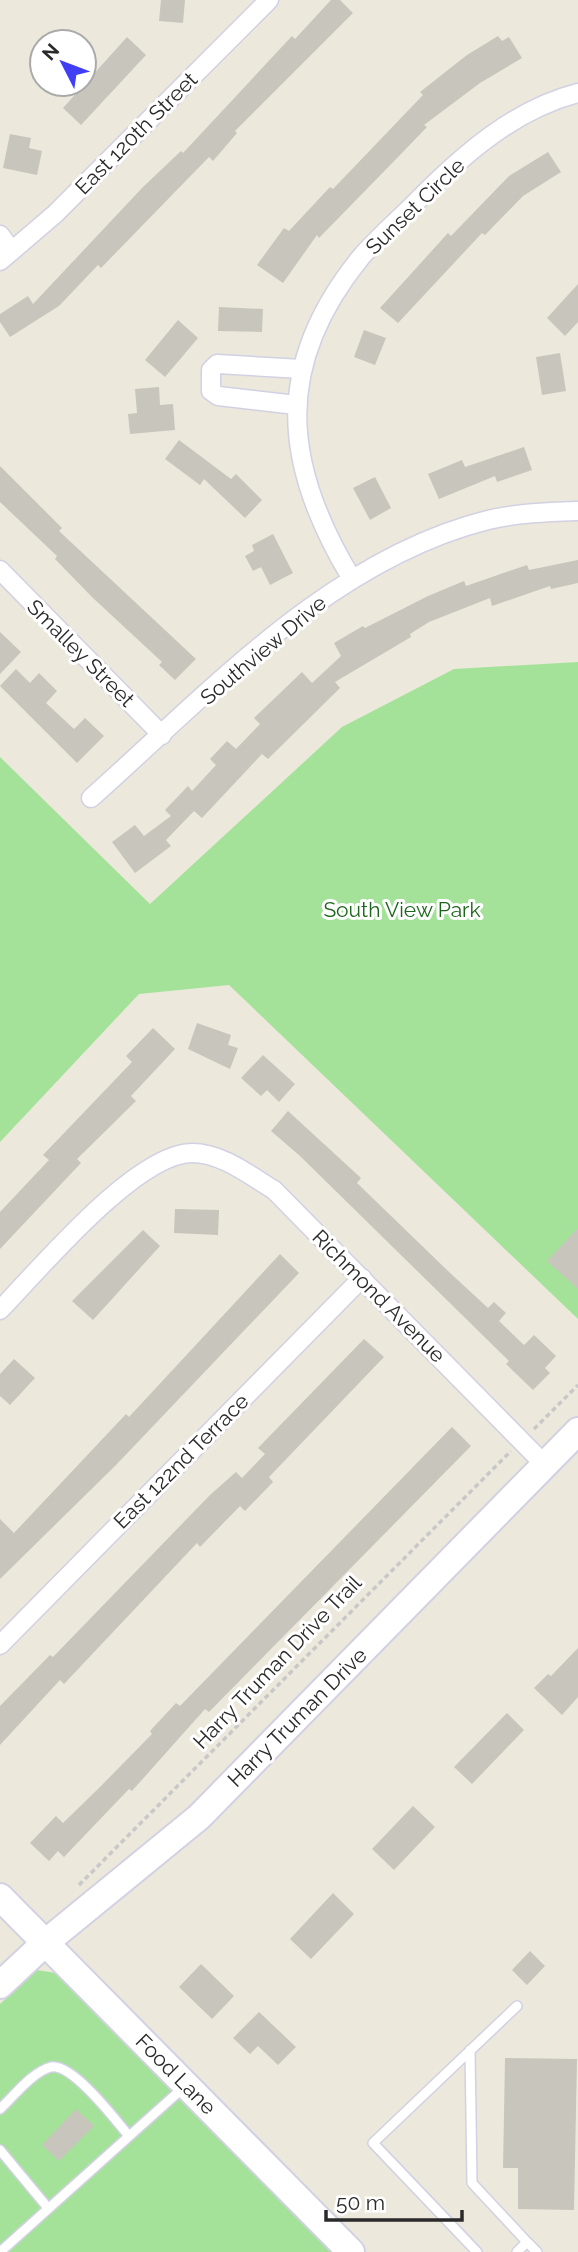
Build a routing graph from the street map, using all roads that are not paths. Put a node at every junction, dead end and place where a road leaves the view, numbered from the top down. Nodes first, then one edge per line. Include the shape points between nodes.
1 (269, 0) edge
2 (578, 93) edge
3 (0, 235) edge
4 (6, 256) edge
5 (301, 369) junction
6 (296, 405) junction
7 (578, 511) edge
8 (0, 570) edge
9 (352, 579) junction
10 (162, 735) junction
11 (91, 798) dead end
12 (362, 1278) junction
13 (0, 1310) edge
14 (578, 1431) edge
15 (545, 1465) junction
16 (0, 1645) edge
17 (0, 1897) edge
18 (46, 1943) junction
19 (0, 1985) edge
20 (517, 2006) dead end
21 (470, 2050) junction
22 (187, 2084) junction
23 (0, 2109) edge
24 (128, 2136) junction
25 (0, 2150) edge
26 (48, 2208) junction
27 (527, 2242) junction
28 (0, 2252) edge
29 (351, 2252) edge
30 (477, 2252) edge
31 (517, 2252) edge
32 (537, 2252) edge

1 - 4 street, East 120th Street via 55,214
2 - 5 street, Sunset Circle via 529,110 491,135 390,228 334,293
3 - 4 street
5 - 6 street, Sunset Circle
5 - 6 street via 216,364 210,378 211,391 218,396
6 - 9 street, Sunset Circle via 311,501
7 - 9 street, Southview Drive via 489,520 437,537
8 - 10 street, Smalley Street
9 - 10 street, Southview Drive via 285,625
10 - 11 street, Southview Drive
12 - 13 street, Richmond Avenue via 274,1190 229,1162 195,1153 177,1154 113,1194
12 - 15 street, Richmond Avenue
12 - 16 street, East 122nd Terrace
14 - 15 main road, Harry Truman Drive
15 - 18 main road, Harry Truman Drive via 199,1817
17 - 18 main road, Food Lane
18 - 19 main road, Harry Truman Drive
18 - 22 main road, Food Lane
20 - 21 lane
21 - 27 lane via 472,2183
21 - 30 lane via 373,2143
22 - 24 lane
22 - 29 main road, Food Lane
23 - 24 lane via 43,2071 65,2069
24 - 26 lane
25 - 26 lane
26 - 28 lane
27 - 31 lane
27 - 32 lane

